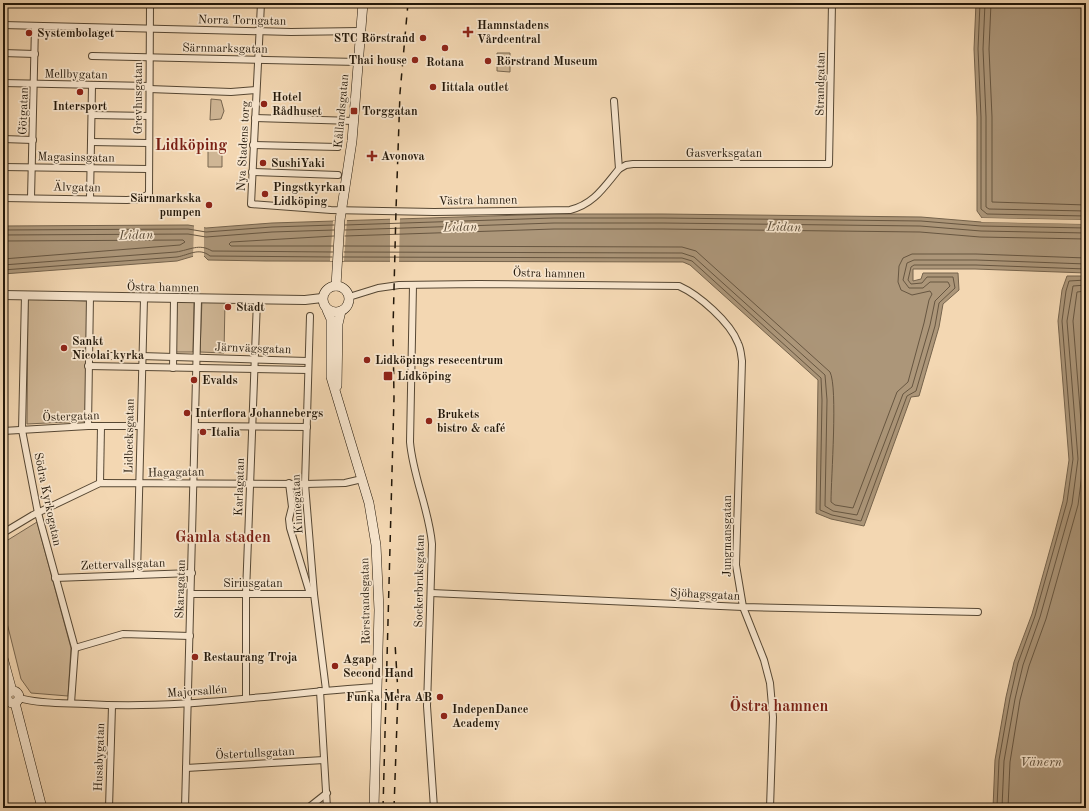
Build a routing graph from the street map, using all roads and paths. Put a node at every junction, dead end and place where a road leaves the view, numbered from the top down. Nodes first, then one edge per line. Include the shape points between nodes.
1 (150, 3) edge
2 (261, 3) edge
3 (363, 3) edge
4 (832, 3) edge
5 (3, 25) edge
6 (35, 26) junction
7 (149, 29) junction
8 (260, 31) junction
9 (360, 31) junction
10 (3, 53) edge
11 (35, 54) junction
12 (92, 56) dead end
13 (149, 57) junction
14 (259, 60) junction
15 (358, 62) junction
16 (3, 83) edge
17 (35, 84) junction
18 (92, 85) junction
19 (149, 88) junction
20 (256, 90) junction
21 (614, 101) dead end
22 (92, 115) junction
23 (149, 116) junction
24 (256, 118) junction
25 (354, 121) junction
26 (3, 139) edge
27 (33, 140) junction
28 (91, 142) junction
29 (148, 143) junction
30 (254, 146) junction
31 (338, 148) dead end
32 (829, 164) joint
33 (3, 167) edge
34 (33, 168) junction
35 (90, 168) junction
36 (148, 169) junction
37 (619, 169) junction
38 (252, 172) junction
39 (338, 175) dead end
40 (149, 194) joint
41 (3, 198) edge
42 (32, 198) junction
43 (90, 198) junction
44 (251, 204) joint
45 (342, 210) junction
46 (413, 285) junction
47 (336, 286) junction
48 (3, 295) edge
49 (25, 295) junction
50 (90, 296) junction
51 (322, 298) junction
52 (349, 298) junction
53 (144, 299) junction
54 (174, 299) junction
55 (198, 300) junction
56 (257, 300) junction
57 (327, 310) junction
58 (341, 311) junction
59 (310, 316) dead end
60 (732, 332) joint
61 (88, 356) junction
62 (142, 356) junction
63 (172, 357) junction
64 (197, 358) junction
65 (255, 360) junction
66 (308, 361) junction
67 (88, 366) junction
68 (141, 367) junction
69 (172, 368) junction
70 (196, 368) junction
71 (253, 369) junction
72 (308, 370) junction
73 (338, 400) junction
74 (88, 426) junction
75 (101, 426) junction
76 (140, 426) junction
77 (195, 426) junction
78 (252, 426) junction
79 (307, 427) junction
80 (22, 430) junction
81 (3, 431) edge
82 (362, 479) junction
83 (195, 482) junction
84 (250, 482) junction
85 (100, 483) junction
86 (139, 483) junction
87 (289, 483) junction
88 (305, 484) junction
89 (38, 513) junction
90 (3, 533) edge
91 (192, 573) junction
92 (137, 574) junction
93 (55, 578) junction
94 (246, 593) junction
95 (431, 593) junction
96 (191, 594) junction
97 (312, 594) junction
98 (743, 607) junction
99 (978, 612) dead end
100 (190, 636) junction
101 (74, 648) junction
102 (3, 658) edge
103 (376, 687) junction
104 (323, 691) junction
105 (7, 696) edge
106 (246, 698) junction
107 (17, 701) junction
108 (70, 703) junction
109 (188, 704) junction
110 (112, 706) junction
111 (324, 760) junction
112 (186, 768) junction
113 (326, 793) junction
114 (42, 808) edge
115 (109, 808) edge
116 (185, 808) edge
117 (308, 808) edge
118 (327, 808) edge
119 (374, 808) edge
120 (434, 808) edge
121 (770, 808) edge

1 - 7 street, Grevhusgatan
2 - 8 street, Nya Stadens torg
3 - 9 main road, Kållandsgatan
4 - 32 street, Strandgatan
5 - 6 street, Norra Torngatan
6 - 7 street, Norra Torngatan
6 - 11 street, Götgatan
7 - 8 street, Norra Torngatan
7 - 13 street, Grevhusgatan
8 - 9 street, Norra Torngatan
8 - 14 street, Nya Stadens torg
9 - 15 main road, Kållandsgatan
10 - 11 street
11 - 17 street, Götgatan
12 - 13 street, Särnmarksgatan
13 - 14 street, Särnmarksgatan
13 - 19 street, Grevhusgatan
14 - 15 street, Särnmarksgatan
14 - 20 street, Nya Stadens torg
15 - 25 main road, Kållandsgatan
16 - 17 street, Mellbygatan
17 - 18 street, Mellbygatan
17 - 27 street, Götgatan
18 - 19 street, Mellbygatan
18 - 22 street
19 - 20 street, Mellbygatan via 231,92
19 - 23 street, Grevhusgatan
20 - 24 street, Nya Stadens torg
21 - 37 street
22 - 23 street
22 - 28 street
23 - 29 street, Grevhusgatan
24 - 25 street
24 - 30 street, Nya Stadens torg
25 - 45 main road, Kållandsgatan
26 - 27 street
27 - 34 street, Götgatan
28 - 29 street
28 - 35 street
29 - 36 street, Grevhusgatan
30 - 31 street
30 - 38 street, Nya Stadens torg
32 - 37 street, Gasverksgatan via 632,164
33 - 34 street, Magasinsgatan
34 - 35 street, Magasinsgatan
34 - 42 street, Götgatan
35 - 36 street, Magasinsgatan
35 - 43 street
36 - 40 street, Grevhusgatan
37 - 45 street, Västra hamnen via 592,201 570,210
38 - 39 street
38 - 44 street, Nya Stadens torg
40 - 43 street, Älvgatan via 139,199
41 - 42 street, Älvgatan
42 - 43 street, Älvgatan
44 - 45 street, Västra hamnen
45 - 47 main road, Kållandsgatan
46 - 52 street, Östra hamnen via 388,286
46 - 60 street, Östra hamnen via 679,286 700,299
46 - 95 street, Sockerbruksgatan via 411,448 413,468 431,535
47 - 51 main road via 325,291
47 - 52 main road via 345,289
48 - 49 street, Östra hamnen
49 - 50 street, Östra hamnen
49 - 80 street, Södra Kyrkogatan
50 - 53 street, Östra hamnen
50 - 61 street
51 - 56 street, Östra hamnen
51 - 57 main road
52 - 58 main road via 347,306
53 - 54 street, Östra hamnen
53 - 62 street, Lidbecksgatan
54 - 55 street, Östra hamnen
54 - 63 street
55 - 56 street, Östra hamnen
55 - 64 street, Skaragatan
56 - 65 street, Karlagatan
57 - 58 main road
57 - 73 main road, Rörstrandsgatan via 330,319 331,377
58 - 73 main road, Rörstrandsgatan via 338,338
59 - 66 street, Kinnegatan
60 - 98 street, Jungmansgatan via 742,361 736,565
61 - 62 street, Järnvägsgatan
61 - 67 street
62 - 63 street, Järnvägsgatan
62 - 68 street, Lidbecksgatan
63 - 64 street, Järnvägsgatan
63 - 69 street
64 - 65 street, Järnvägsgatan
64 - 70 street, Skaragatan
65 - 66 street, Järnvägsgatan
65 - 71 street, Karlagatan
66 - 72 street, Kinnegatan
67 - 68 street, Järnvägsgatan
67 - 74 street
68 - 69 street, Järnvägsgatan
68 - 76 street, Lidbecksgatan
69 - 70 street, Järnvägsgatan
70 - 71 street, Järnvägsgatan
70 - 77 street, Skaragatan
71 - 72 street, Järnvägsgatan
71 - 78 street, Karlagatan
72 - 79 street, Kinnegatan
73 - 82 main road, Rörstrandsgatan
74 - 75 street, Östergatan
74 - 80 street, Östergatan
75 - 76 street, Östergatan
75 - 85 street
76 - 86 street, Lidbecksgatan
77 - 78 street
77 - 83 street, Skaragatan
78 - 79 street
78 - 84 street, Karlagatan
79 - 88 street, Kinnegatan
80 - 81 street, Östergatan
80 - 89 street, Södra Kyrkogatan
82 - 88 street, Hagagatan via 345,483
82 - 103 main road, Rörstrandsgatan via 374,523 376,545 379,610
83 - 84 street, Hagagatan
83 - 86 street, Hagagatan
83 - 91 street, Skaragatan
84 - 87 street, Hagagatan
84 - 94 street, Karlagatan
85 - 86 street, Hagagatan
85 - 89 street, Hagagatan
86 - 92 street, Lidbecksgatan
87 - 88 street, Hagagatan
87 - 97 street via 292,507 289,523
88 - 97 street, Kinnegatan
89 - 90 street, Hagagatan
89 - 93 street, Södra Kyrkogatan
91 - 92 street, Zettervallsgatan
91 - 96 street, Skaragatan
92 - 93 street, Zettervallsgatan
93 - 101 street, Södra Kyrkogatan
94 - 96 street, Siriusgatan
94 - 97 street, Siriusgatan
94 - 106 street, Karlagatan
95 - 98 street, Sjöhagsgatan
95 - 120 street, Sockerbruksgatan via 427,706
96 - 100 street, Skaragatan
97 - 104 street, Kinnegatan
98 - 99 street, Sjöhagsgatan
98 - 121 street, Jungmansgatan via 764,660 771,689 773,717
100 - 101 street via 123,634
100 - 109 street, Skaragatan
101 - 108 street, Södra Kyrkogatan
102 - 105 main road
103 - 104 street, Majorsallén
103 - 119 main road, Rörstrandsgatan
104 - 106 street, Majorsallén
104 - 111 street, Kinnegatan
105 - 107 main road via 9,702
106 - 109 street, Majorsallén
107 - 108 street, Majorsallén
107 - 114 main road
108 - 110 street, Majorsallén
109 - 110 street, Majorsallén
109 - 112 street, Skaragatan
110 - 115 street, Husabygatan
111 - 112 street, Östertullsgatan
111 - 113 street, Kinnegatan
112 - 116 street, Skaragatan
113 - 117 street
113 - 118 street, Kinnegatan

